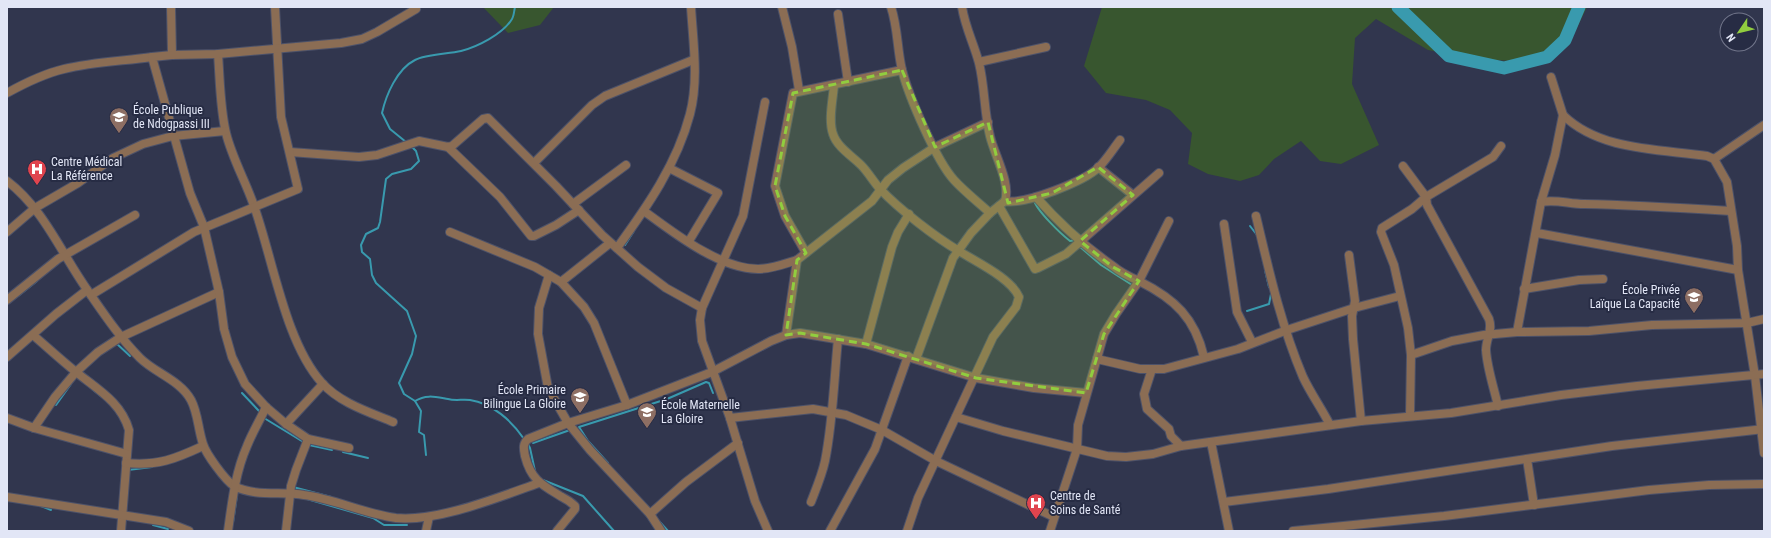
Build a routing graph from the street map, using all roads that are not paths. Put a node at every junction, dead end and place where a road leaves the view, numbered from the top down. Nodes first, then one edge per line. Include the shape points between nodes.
1 (171, 7) edge
2 (275, 7) edge
3 (691, 7) edge
4 (782, 7) edge
5 (891, 7) edge
6 (962, 7) edge
7 (416, 8) dead end
8 (838, 14) dead end
9 (1046, 47) dead end
10 (278, 50) junction
11 (218, 54) junction
12 (172, 55) junction
13 (152, 58) junction
14 (694, 60) junction
15 (979, 62) junction
16 (902, 70) junction
17 (1551, 77) dead end
18 (848, 82) junction
19 (834, 85) junction
20 (800, 90) junction
21 (7, 93) edge
22 (765, 102) dead end
23 (1563, 115) junction
24 (988, 122) junction
25 (1764, 125) edge
26 (225, 132) junction
27 (173, 136) junction
28 (1120, 140) dead end
29 (1501, 146) dead end
30 (935, 147) junction
31 (448, 148) junction
32 (290, 152) junction
33 (1714, 159) junction
34 (534, 163) junction
35 (626, 165) dead end
36 (1403, 166) dead end
37 (1098, 167) junction
38 (669, 168) junction
39 (1159, 173) dead end
40 (7, 181) edge
41 (880, 188) junction
42 (1133, 196) junction
43 (1036, 197) junction
44 (1426, 197) junction
45 (1541, 202) junction
46 (1002, 203) junction
47 (254, 206) junction
48 (576, 207) junction
49 (35, 208) junction
50 (644, 211) junction
51 (1731, 211) junction
52 (990, 213) junction
53 (909, 214) junction
54 (135, 215) dead end
55 (1256, 216) dead end
56 (1169, 221) dead end
57 (1224, 224) dead end
58 (204, 227) junction
59 (7, 232) edge
60 (450, 232) dead end
61 (1536, 232) junction
62 (689, 241) junction
63 (1079, 242) junction
64 (614, 245) junction
65 (957, 250) junction
66 (806, 253) junction
67 (66, 254) junction
68 (1349, 255) dead end
69 (724, 260) junction
70 (797, 260) junction
71 (1738, 270) junction
72 (549, 275) junction
73 (1603, 279) dead end
74 (1139, 281) junction
75 (561, 282) junction
76 (1524, 289) junction
77 (89, 292) junction
78 (219, 292) junction
79 (1400, 296) junction
80 (7, 300) edge
81 (702, 308) junction
82 (1354, 308) junction
83 (1764, 319) edge
84 (1747, 323) junction
85 (1287, 330) junction
86 (1517, 332) junction
87 (33, 335) junction
88 (786, 335) junction
89 (1490, 335) junction
90 (122, 337) junction
91 (838, 339) junction
92 (1252, 342) junction
93 (866, 344) junction
94 (1411, 355) junction
95 (7, 357) edge
96 (1204, 357) junction
97 (912, 358) junction
98 (1097, 359) junction
99 (1152, 369) junction
100 (76, 372) junction
101 (712, 372) junction
102 (1764, 374) edge
103 (1755, 376) junction
104 (976, 378) junction
105 (323, 384) junction
106 (1086, 393) junction
107 (627, 405) junction
108 (1498, 406) junction
109 (266, 407) junction
110 (832, 412) junction
111 (1410, 416) junction
112 (956, 417) junction
113 (7, 418) edge
114 (730, 418) junction
115 (1361, 421) junction
116 (393, 422) dead end
117 (568, 423) junction
118 (286, 424) junction
119 (1330, 425) junction
120 (34, 428) junction
121 (1762, 429) edge
122 (882, 430) junction
123 (308, 439) junction
124 (1212, 442) junction
125 (738, 443) junction
126 (203, 446) junction
127 (1181, 446) junction
128 (349, 448) dead end
129 (1077, 450) junction
130 (1764, 453) edge
131 (127, 454) junction
132 (1527, 459) junction
133 (936, 461) junction
134 (126, 463) junction
135 (539, 484) junction
136 (1764, 484) edge
137 (235, 486) junction
138 (290, 492) junction
139 (7, 497) edge
140 (812, 502) dead end
141 (1224, 502) junction
142 (1534, 505) junction
143 (650, 514) junction
144 (124, 515) junction
145 (429, 517) junction
146 (1054, 517) junction
147 (121, 531) edge
148 (190, 531) edge
149 (228, 531) edge
150 (286, 531) edge
151 (426, 531) edge
152 (557, 531) edge
153 (661, 531) edge
154 (768, 531) edge
155 (830, 531) edge
156 (907, 531) edge
157 (1050, 531) edge
158 (1229, 531) edge
159 (1293, 531) edge

1 - 12 street
2 - 10 street
3 - 14 street
4 - 20 street
5 - 16 street via 897,26
6 - 15 street
7 - 10 street via 362,39
8 - 18 street
9 - 15 street
10 - 11 street
10 - 32 street via 281,117
11 - 12 street
11 - 26 street
12 - 13 street
13 - 21 street via 63,69 32,80
13 - 27 street
14 - 34 street via 598,100
14 - 38 street via 690,114
15 - 24 street
16 - 18 street
16 - 30 street
17 - 23 street
18 - 19 street
19 - 20 street
19 - 41 street via 833,134 843,149 863,167
20 - 66 street via 792,94 775,186 785,216
22 - 69 street via 746,206
23 - 33 street via 1583,130 1607,140
23 - 45 street via 1555,155
24 - 30 street
24 - 46 street via 989,135 1007,190
25 - 33 street
26 - 27 street
26 - 47 street
27 - 49 street via 143,144 113,158 78,183
27 - 58 street via 190,193
28 - 37 street
29 - 44 street via 1494,157
30 - 41 street via 903,168
30 - 52 street via 954,179
31 - 32 street via 417,141 377,155 359,157
31 - 34 street via 488,118
31 - 48 street via 500,197 530,236 556,225
32 - 47 street via 298,189
33 - 51 street via 1727,182
34 - 48 street
35 - 48 street
36 - 44 street
37 - 42 street
37 - 43 street via 1052,193
38 - 50 street
38 - 62 street via 718,193
39 - 42 street
40 - 49 street
41 - 53 street
41 - 66 street via 872,201
42 - 63 street
43 - 46 street
43 - 63 street
44 - 79 street via 1382,228 1381,232 1397,276
44 - 89 street via 1427,205 1489,319
45 - 51 street via 1551,200 1581,204 1629,204
45 - 61 street
46 - 52 street
46 - 63 street via 1035,269 1066,254
47 - 58 street
47 - 105 street via 286,312 303,356
48 - 64 street
49 - 59 street
49 - 67 street
50 - 62 street
50 - 64 street
51 - 71 street
52 - 65 street
53 - 65 street
53 - 93 street via 892,247
54 - 67 street
55 - 85 street via 1269,277
56 - 74 street
57 - 92 street via 1237,312
58 - 77 street
58 - 78 street
60 - 72 street
61 - 71 street
61 - 76 street
62 - 69 street
63 - 74 street via 1113,267
64 - 75 street
64 - 81 street via 666,288
65 - 97 street
65 - 104 street via 989,269 1014,288 1019,297 1016,307 994,337
66 - 70 street
67 - 77 street
67 - 80 street
68 - 82 street
69 - 70 street via 747,268 759,269 773,268
69 - 81 street
70 - 88 street
71 - 84 street
72 - 75 street
72 - 117 street via 539,308 538,334 548,388
73 - 76 street via 1579,280
74 - 96 street via 1169,299 1187,317 1199,338
74 - 98 street via 1104,334
75 - 107 street via 584,307 594,323
76 - 86 street
77 - 87 street via 56,314
77 - 90 street
78 - 90 street
78 - 109 street via 224,329 232,357 245,384
79 - 82 street
79 - 94 street
81 - 101 street via 702,341
82 - 85 street
82 - 115 street via 1353,339
83 - 84 street
84 - 86 street
84 - 103 street
85 - 92 street
85 - 119 street via 1304,378
86 - 89 street
87 - 95 street
87 - 100 street
88 - 91 street via 800,333
88 - 101 street via 771,340
89 - 94 street via 1452,341
89 - 108 street via 1487,356
90 - 100 street via 98,352
90 - 126 street via 156,372 182,388 195,411
91 - 93 street
91 - 110 street
92 - 96 street
93 - 97 street
94 - 111 street
96 - 99 street via 1178,366
97 - 104 street
97 - 122 street
98 - 99 street via 1140,369
98 - 106 street
99 - 127 street via 1144,394 1147,409 1169,429 1171,436
100 - 120 street via 55,396
100 - 131 street via 120,408 130,430
101 - 107 street
101 - 114 street
102 - 103 street
103 - 108 street via 1637,386
103 - 121 street
104 - 106 street via 1034,388
104 - 112 street
105 - 116 street via 357,407
105 - 118 street
106 - 129 street via 1078,425
107 - 117 street
108 - 111 street
109 - 118 street
109 - 137 street via 246,447
110 - 114 street via 813,409
110 - 122 street
110 - 140 street via 824,463
111 - 115 street
112 - 129 street
112 - 133 street
113 - 120 street
114 - 125 street
115 - 119 street
117 - 135 street via 525,442 528,468
117 - 143 street
118 - 123 street
119 - 124 street
120 - 131 street
121 - 130 street
121 - 132 street via 1612,446
122 - 133 street
122 - 155 street via 875,449
123 - 128 street
123 - 138 street
124 - 127 street
124 - 141 street
125 - 143 street via 686,482
125 - 154 street via 755,500
126 - 134 street via 160,464
126 - 137 street
127 - 129 street via 1153,454 1126,457
129 - 146 street
131 - 134 street
132 - 141 street
132 - 142 street
133 - 146 street
133 - 156 street via 918,498
134 - 144 street
135 - 145 street
135 - 152 street via 575,506
136 - 142 street via 1649,490
137 - 138 street via 262,493
137 - 149 street
138 - 145 street via 315,496 395,518
138 - 150 street
139 - 144 street
141 - 158 street
142 - 159 street
143 - 153 street
144 - 147 street
144 - 148 street via 166,522
145 - 151 street
146 - 157 street

